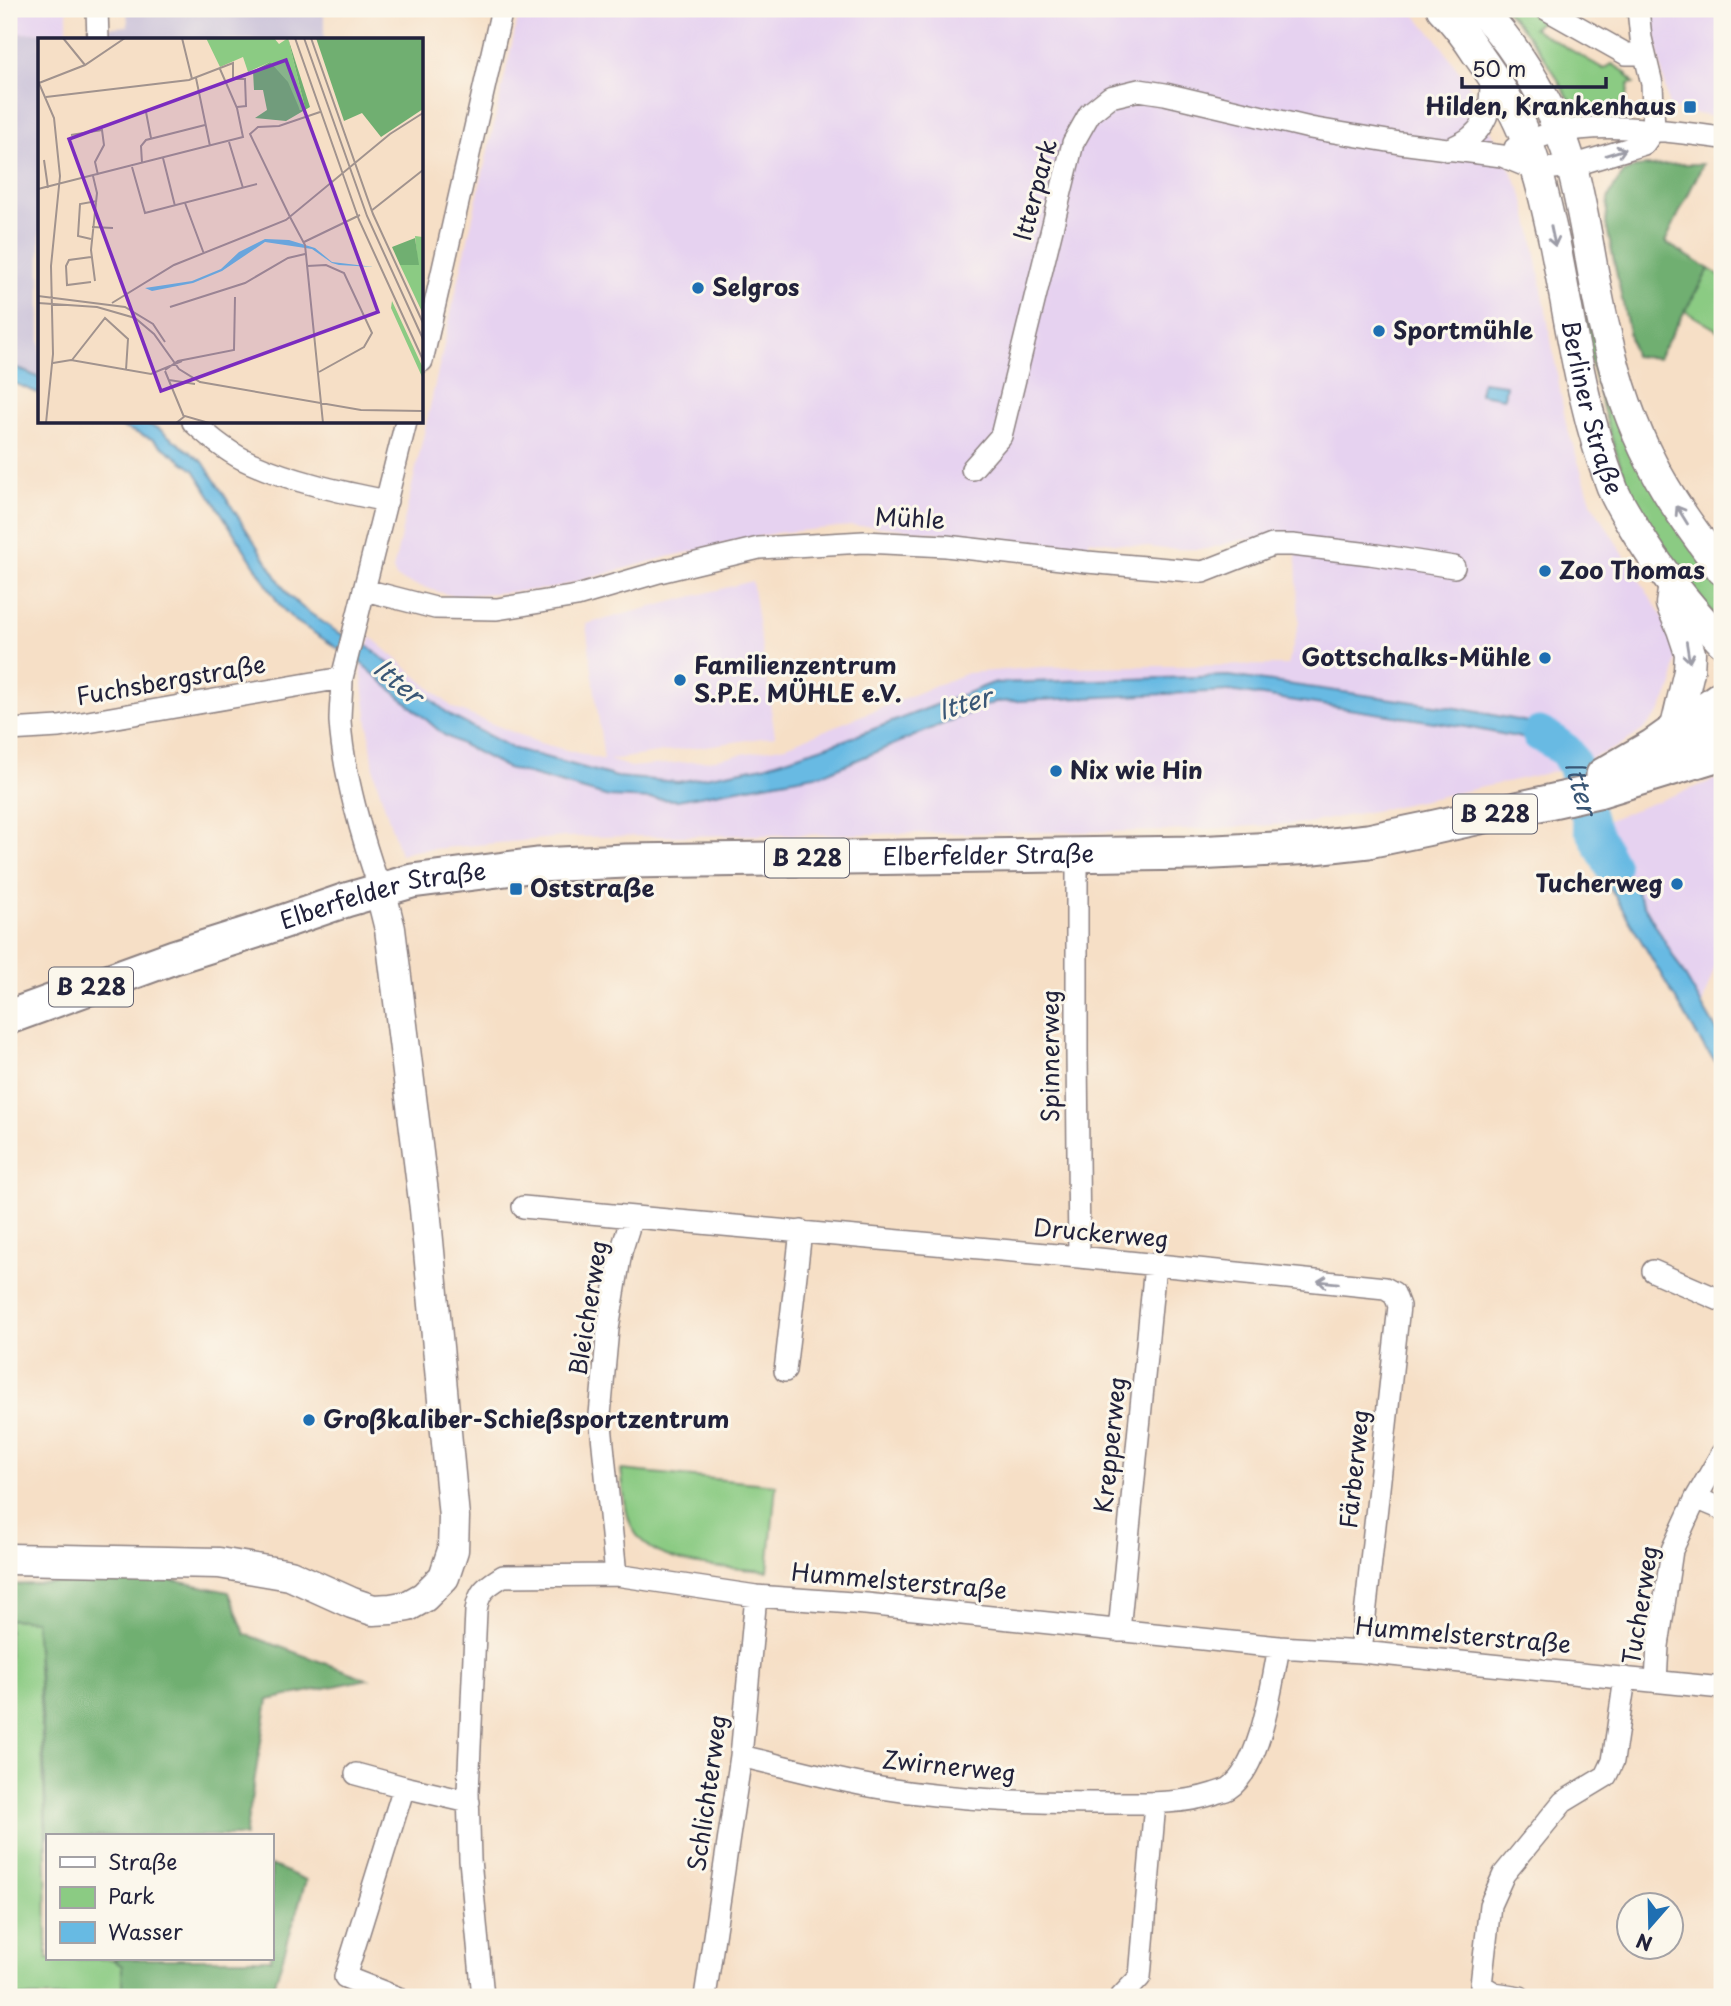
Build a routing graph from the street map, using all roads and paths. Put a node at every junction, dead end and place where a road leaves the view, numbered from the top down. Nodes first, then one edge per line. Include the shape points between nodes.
1 (97, 9) edge
2 (502, 9) edge
3 (1442, 9) edge
4 (1480, 9) edge
5 (1546, 9) edge
6 (1638, 9) edge
7 (98, 38) edge
8 (1644, 54) junction
9 (1491, 74) junction
10 (1654, 130) junction
11 (1558, 131) junction
12 (1722, 138) edge
13 (1514, 149) junction
14 (1447, 150) junction
15 (1572, 166) junction
16 (1536, 170) junction
17 (424, 352) edge
18 (195, 424) edge
19 (406, 424) edge
20 (972, 469) dead end
21 (387, 501) junction
22 (1454, 567) dead end
23 (1722, 570) edge
24 (1674, 588) junction
25 (365, 590) junction
26 (1722, 642) edge
27 (344, 668) junction
28 (1722, 696) edge
29 (9, 730) edge
30 (1675, 731) junction
31 (1722, 733) edge
32 (1722, 753) edge
33 (1667, 770) junction
34 (1597, 785) junction
35 (1077, 854) junction
36 (380, 890) junction
37 (9, 1017) edge
38 (523, 1207) dead end
39 (632, 1217) junction
40 (801, 1231) junction
41 (1079, 1257) junction
42 (1155, 1265) junction
43 (1653, 1271) dead end
44 (1394, 1293) joint
45 (1722, 1301) edge
46 (785, 1371) dead end
47 (1722, 1453) edge
48 (1696, 1498) junction
49 (1722, 1509) edge
50 (9, 1559) edge
51 (616, 1575) junction
52 (756, 1596) junction
53 (1119, 1631) junction
54 (1279, 1647) junction
55 (1361, 1652) junction
56 (1625, 1678) junction
57 (1656, 1681) junction
58 (1722, 1688) edge
59 (741, 1756) junction
60 (356, 1774) dead end
61 (404, 1787) junction
62 (469, 1802) junction
63 (1155, 1803) junction
64 (1494, 1995) edge
65 (396, 1997) edge
66 (483, 1997) edge
67 (705, 1997) edge
68 (1121, 1997) edge
69 (1520, 1997) edge

1 - 7 street
2 - 17 street
3 - 9 main road, Berliner Straße
4 - 11 main road, Berliner Straße via 1549,106
5 - 8 street via 1626,54
6 - 8 street
8 - 10 street via 1652,84
9 - 13 main road, Berliner Straße via 1519,122
9 - 14 street via 1492,105 1486,119 1472,137
10 - 11 street
10 - 12 street
15 -> 10 street via 1644,144
11 - 13 street
11 - 15 main road, Berliner Straße
13 - 14 street, Itterpark
13 - 16 main road, Berliner Straße
14 - 20 street, Itterpark via 1310,128 1166,94 1139,90 1110,97 1090,113 1073,143 1001,436
15 - 16 street
23 -> 15 main road, Berliner Straße via 1652,465 1630,415 1606,334
16 -> 24 main road, Berliner Straße via 1597,444 1613,490
18 - 21 street via 248,462 295,479
19 - 21 street
21 - 25 street
22 - 25 street, Mühle via 1272,545 1202,572 864,542 760,548 577,596 497,609 435,608
24 - 26 main road, Berliner Straße
24 -> 30 main road via 1671,604 1690,653
25 - 27 street
27 - 29 street, Fuchsbergstraße via 59,727
27 - 36 street via 343,747
28 - 30 main road, Elberfelder Straße / B 228
30 - 34 main road, Elberfelder Straße / B 228
31 - 33 main road
32 - 33 main road, Elberfelder Straße / B 228
33 - 34 main road, Elberfelder Straße / B 228
34 - 35 main road, Elberfelder Straße / B 228 via 1565,797 1368,841 1314,848
35 - 36 main road, Elberfelder Straße / B 228 via 537,865 426,879
35 - 41 street, Spinnerweg
36 - 37 main road, Elberfelder Straße / B 228 via 173,957
36 - 50 main road via 390,929 440,1358 454,1517 453,1550 444,1577 408,1606 373,1610 290,1575 219,1563
38 - 39 street, Druckerweg
39 - 40 street, Druckerweg
39 - 51 street, Bleicherweg via 608,1329 600,1415
40 - 41 street, Druckerweg
40 - 46 street
41 - 42 street, Druckerweg
44 -> 42 street, Druckerweg via 1385,1288
42 - 53 street, Krepperweg
43 - 45 street
44 - 55 street, Färberweg via 1399,1306
47 - 48 street, Tucherweg
48 - 49 street
48 - 57 street, Tucherweg via 1672,1550
51 - 52 street, Hummelsterstraße
51 - 62 street, Hummelsterstraße via 503,1576 478,1597
52 - 53 street, Hummelsterstraße
52 - 59 street, Schlichterweg
53 - 54 street, Hummelsterstraße
54 - 55 street, Hummelsterstraße
54 - 63 street, Zwirnerweg via 1264,1722 1246,1770 1228,1789 1197,1799
55 - 56 street, Hummelsterstraße
56 - 57 street, Hummelsterstraße
56 - 64 street via 1614,1761 1606,1776 1563,1802 1504,1874 1490,1905 1481,1985
57 - 58 street, Hummelsterstraße
59 - 63 street, Zwirnerweg via 879,1788 942,1796
59 - 67 street, Schlichterweg
60 - 61 street
61 - 62 street
61 - 65 street via 345,1976
62 - 66 street, Hummelsterstraße
63 - 68 street via 1140,1977
64 - 69 street

